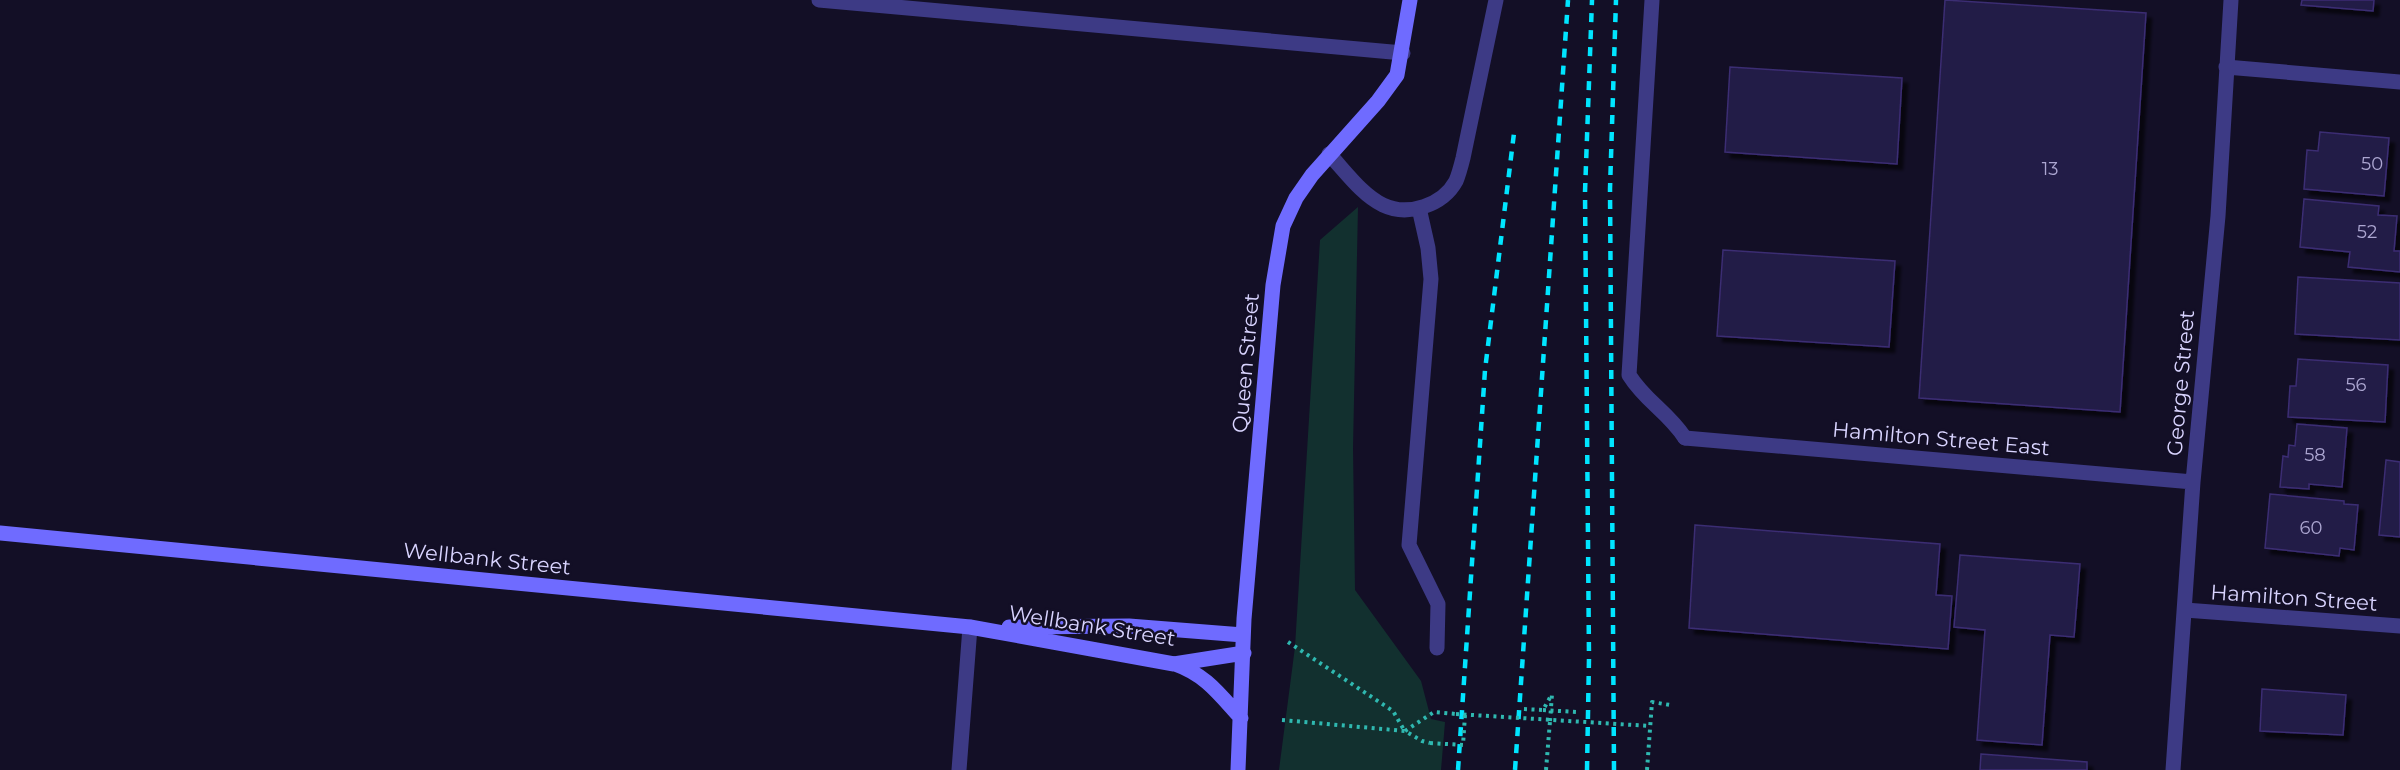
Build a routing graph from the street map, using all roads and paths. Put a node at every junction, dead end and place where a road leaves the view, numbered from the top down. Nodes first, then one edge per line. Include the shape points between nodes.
1 (819, 0) edge
2 (1410, 0) edge
3 (1496, 0) edge
4 (1652, 0) edge
5 (2231, 0) edge
6 (1402, 53) junction
7 (2226, 67) junction
8 (2400, 82) edge
9 (1329, 154) junction
10 (1419, 208) junction
11 (2193, 482) junction
12 (0, 533) edge
13 (2185, 610) junction
14 (2400, 626) edge
15 (970, 627) junction
16 (1243, 635) junction
17 (1288, 642) dead end
18 (1437, 648) dead end
19 (1244, 653) junction
20 (1174, 664) junction
21 (1670, 705) dead end
22 (1524, 709) dead end
23 (1543, 710) junction
24 (1576, 712) dead end
25 (1465, 715) junction
26 (1241, 718) junction
27 (1282, 720) dead end
28 (1550, 720) junction
29 (1650, 726) junction
30 (1405, 731) junction
31 (959, 770) edge
32 (1238, 770) edge
33 (1546, 770) edge
34 (1647, 770) edge
35 (2173, 770) edge

1 - 6 street
2 - 6 main road, Queen Street
3 - 10 street via 1456,181 1445,195
4 - 11 street, Hamilton Street East via 1629,375 1641,394 1667,413 1685,438
5 - 7 street, George Street
6 - 9 main road, Queen Street via 1397,75
7 - 8 street
7 - 11 street, George Street via 2218,216
9 - 10 street via 1377,202 1386,207
9 - 16 main road, Queen Street via 1296,198 1283,226 1277,256
10 - 18 street via 1431,279 1408,545 1438,604
11 - 13 street, George Street
12 - 15 main road, Wellbank Street
13 - 14 street, Hamilton Street
13 - 35 street, George Street
15 - 16 main road, Wellbank Street via 1129,626
15 - 20 main road, Wellbank Street
15 - 31 street
16 - 19 main road, Queen Street
17 - 30 path via 1393,711
19 - 20 main road, Wellbank Street
19 - 26 main road, Queen Street
20 - 26 main road via 1202,676
21 - 29 path via 1652,702
22 - 23 path
23 - 24 path
23 - 28 path, bridge via 1552,694
25 - 28 path, bridge
25 - 30 path, bridge via 1434,712
25 - 30 path, bridge via 1463,745 1430,743
26 - 32 main road, Queen Street
27 - 30 path
28 - 29 path, bridge
28 - 33 path
29 - 34 path

